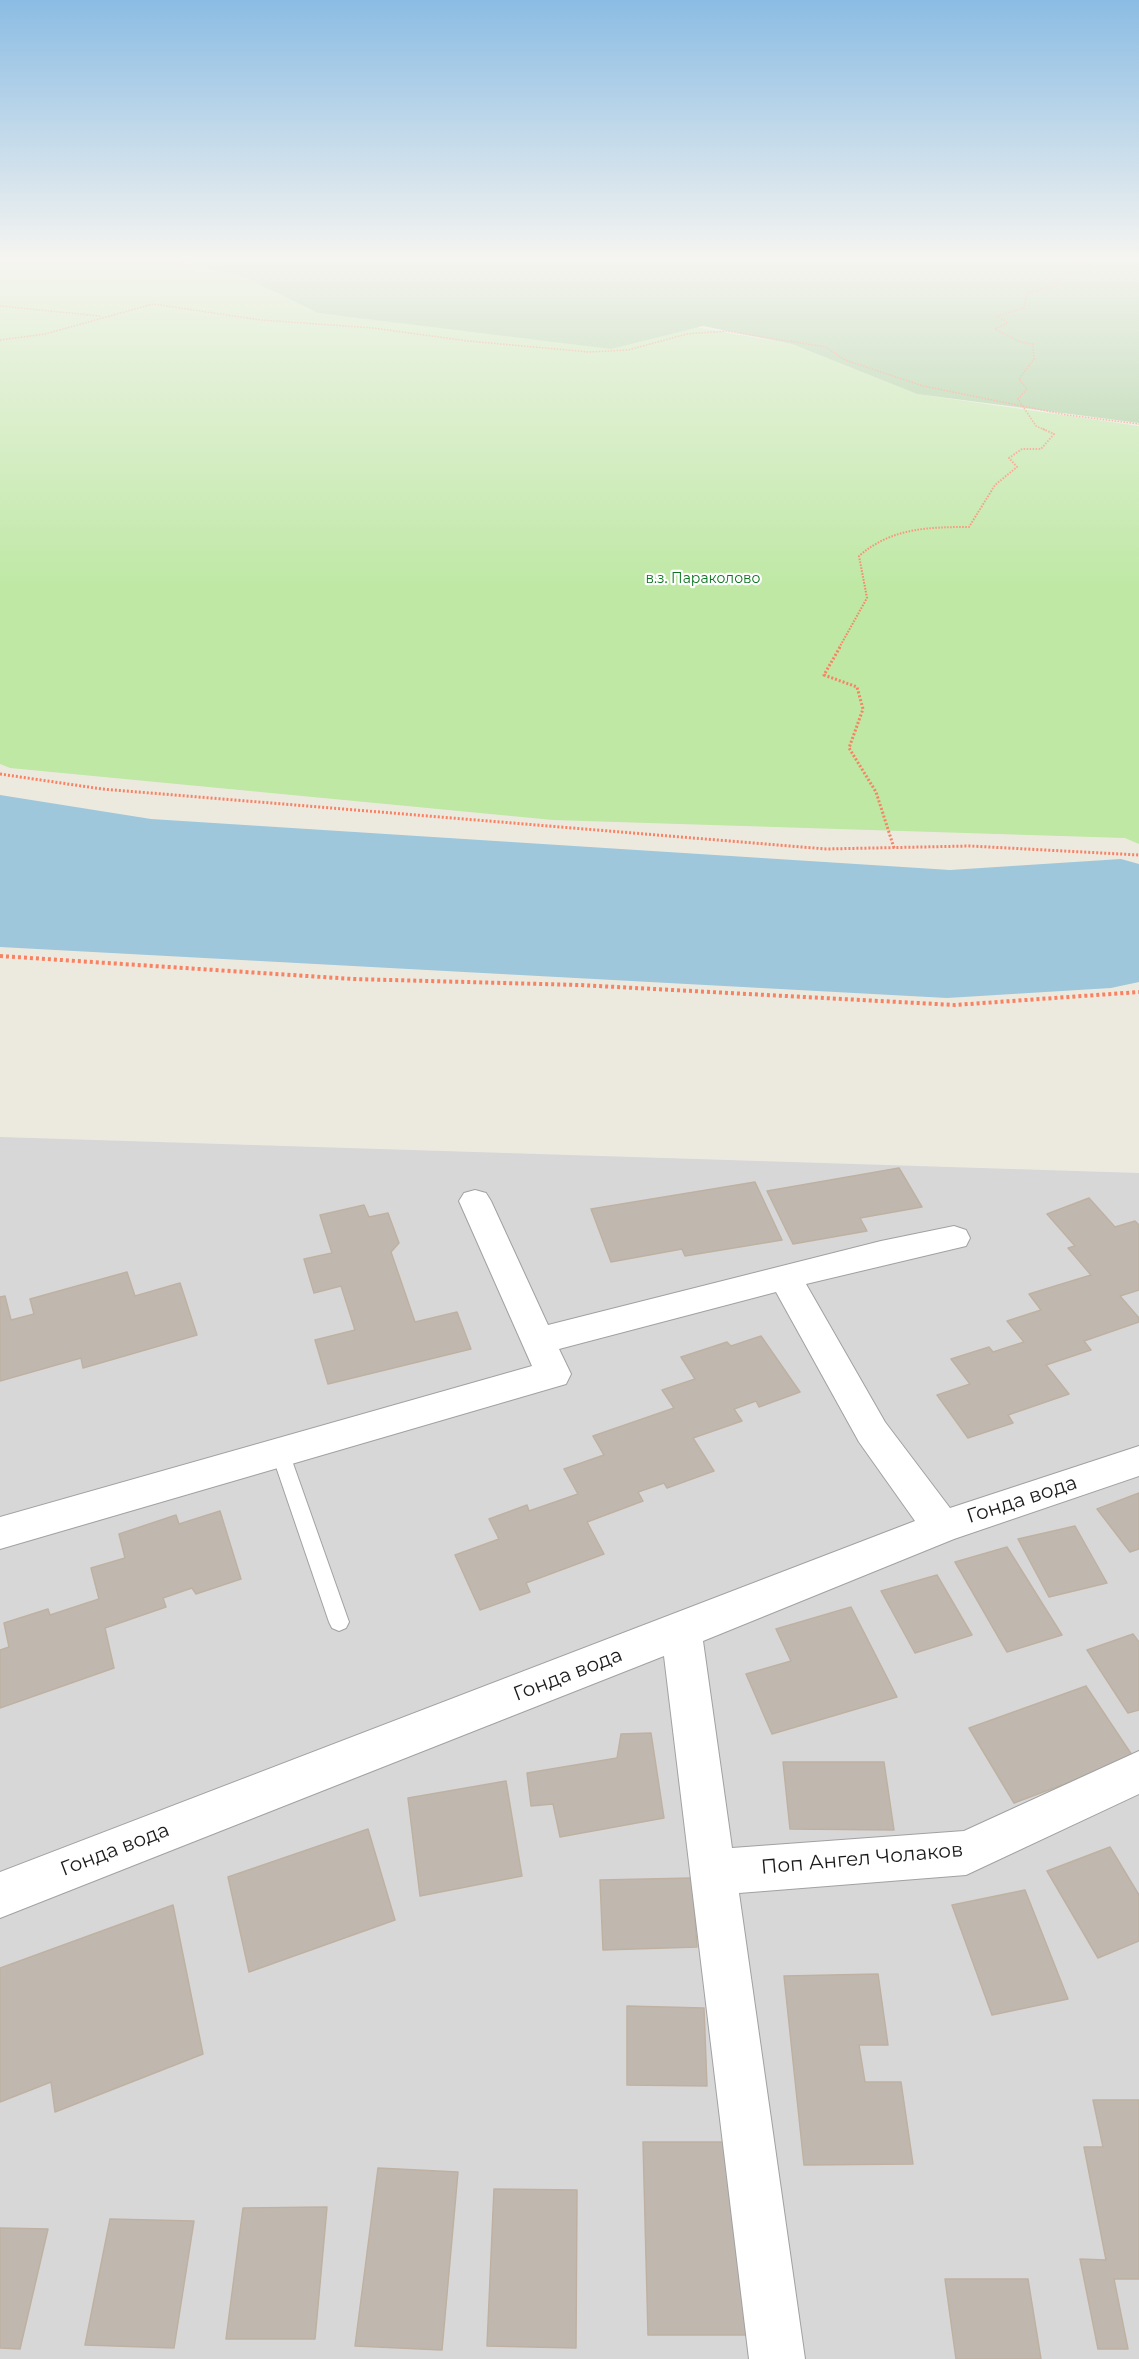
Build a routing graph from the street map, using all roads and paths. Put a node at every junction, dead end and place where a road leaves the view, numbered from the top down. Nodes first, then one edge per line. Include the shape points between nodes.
1 (873, 369) edge
2 (1026, 369) edge
3 (1022, 406) junction
4 (1139, 424) edge
5 (0, 774) edge
6 (894, 848) junction
7 (1139, 855) edge
8 (0, 957) edge
9 (1139, 992) edge
10 (475, 1201) dead end
11 (954, 1238) dead end
12 (785, 1278) junction
13 (538, 1341) junction
14 (280, 1452) junction
15 (1139, 1461) edge
16 (942, 1527) junction
17 (0, 1533) edge
18 (339, 1622) dead end
19 (681, 1631) junction
20 (1139, 1772) edge
21 (713, 1872) junction
22 (0, 1895) edge
23 (777, 2359) edge

1 - 3 path via 924,386
2 - 3 path via 1019,379 1027,389 1018,399
3 - 4 path
3 - 6 path via 1036,426 1054,434 1041,449 1022,449 1009,458 1017,467 995,485 969,527 916,527 872,543 859,556 867,598 824,675 857,687 863,709 849,748 876,792
5 - 6 path via 102,789 388,814 826,849
6 - 7 path via 970,846
8 - 9 path via 352,979 579,985 955,1005
10 - 13 street
11 - 12 street via 881,1252
12 - 13 street
12 - 16 street via 872,1432
13 - 14 street via 553,1374
14 - 17 street
14 - 18 lane
15 - 16 street, Гонда вода
16 - 19 street, Гонда вода
19 - 21 street
19 - 22 street, Гонда вода
20 - 21 street, Поп Ангел Чолаков via 966,1853
21 - 23 street

